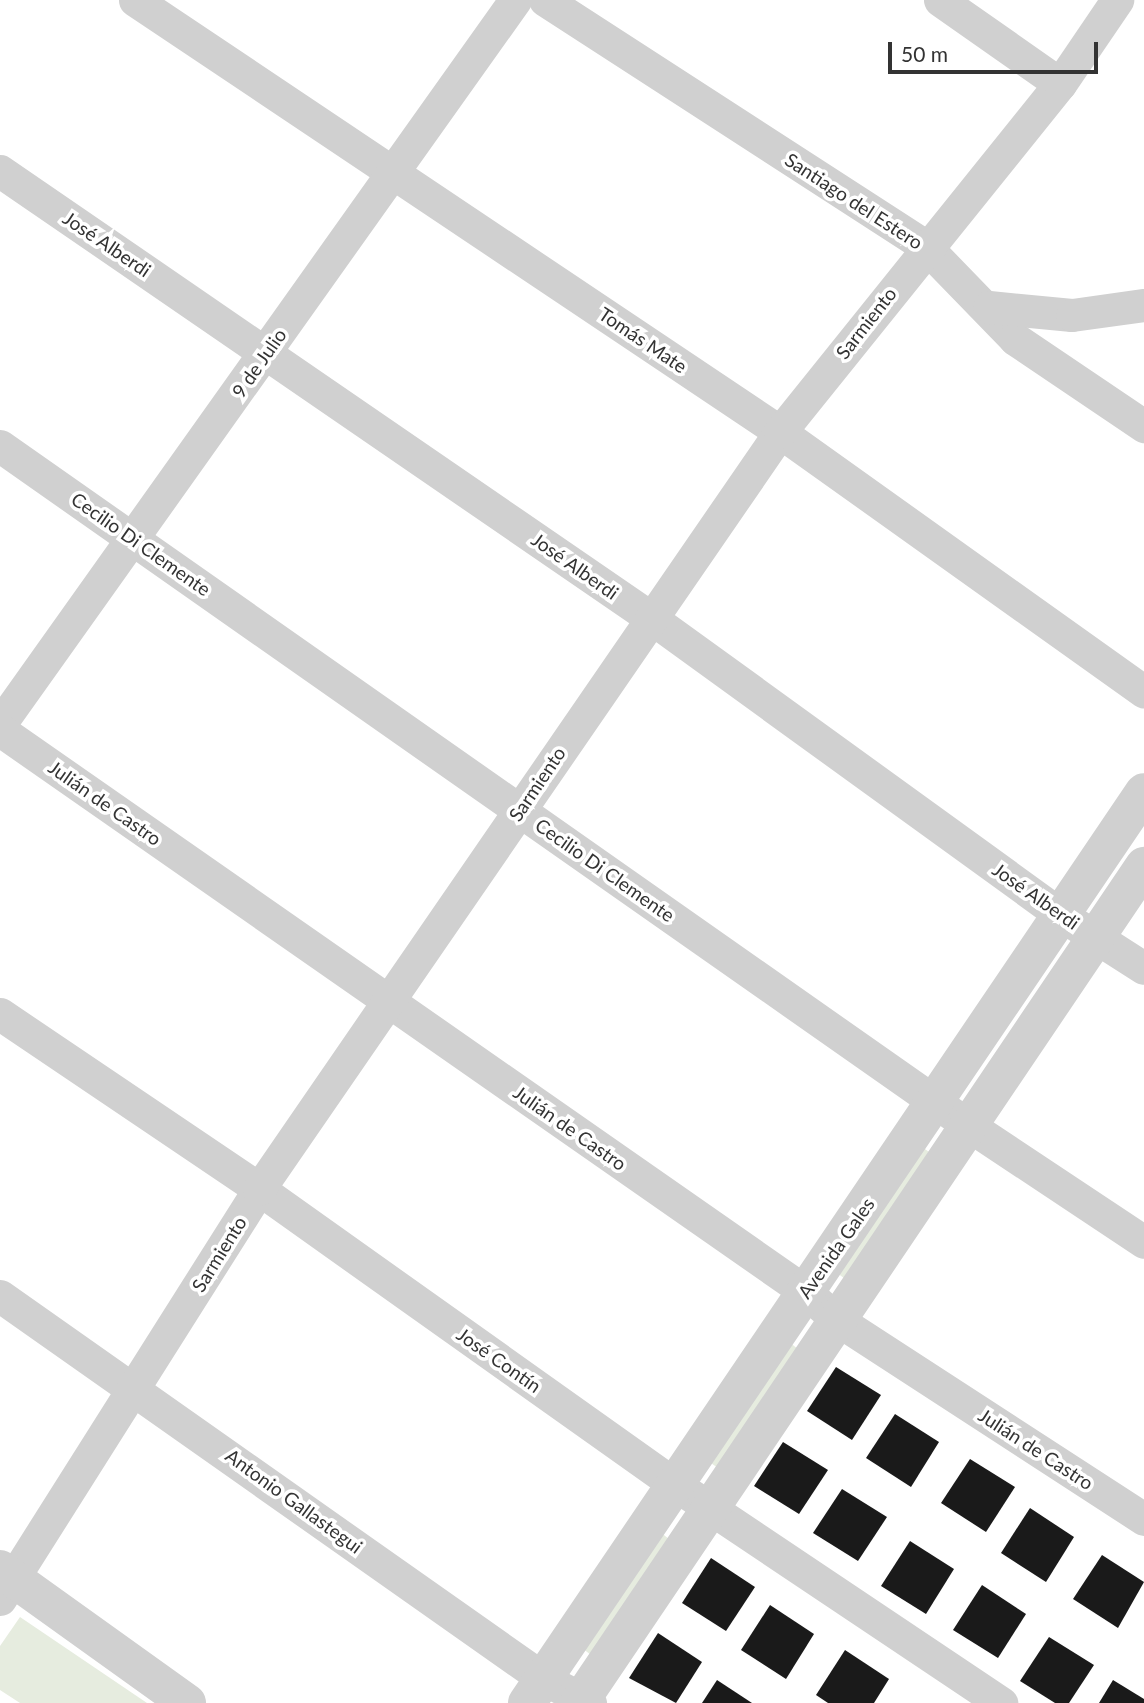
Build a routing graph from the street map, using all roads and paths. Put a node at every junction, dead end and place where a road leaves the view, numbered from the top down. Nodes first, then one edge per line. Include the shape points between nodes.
1 (135, 0) edge
2 (515, 0) edge
3 (545, 0) edge
4 (940, 0) edge
5 (1098, 0) edge
6 (1117, 0) edge
7 (1081, 54) junction
8 (1060, 84) junction
9 (0, 171) edge
10 (393, 172) junction
11 (925, 246) junction
12 (1144, 305) edge
13 (989, 307) junction
14 (266, 353) junction
15 (1144, 426) edge
16 (780, 432) junction
17 (0, 446) edge
18 (133, 538) junction
19 (651, 618) junction
20 (1144, 692) edge
21 (0, 724) edge
22 (0, 730) edge
23 (1144, 792) edge
24 (519, 810) junction
25 (1144, 866) edge
26 (1061, 915) junction
27 (1096, 936) junction
28 (1144, 968) edge
29 (390, 1003) junction
30 (0, 1014) edge
31 (937, 1101) junction
32 (968, 1125) junction
33 (259, 1189) junction
34 (1144, 1242) edge
35 (806, 1292) junction
36 (0, 1296) edge
37 (836, 1319) junction
38 (136, 1388) junction
39 (674, 1484) junction
40 (708, 1506) junction
41 (1144, 1519) edge
42 (5, 1583) edge
43 (535, 1691) edge
44 (584, 1701) edge
45 (187, 1703) edge
46 (1001, 1703) edge

1 - 10 street, Tomás Mate
2 - 10 street, 9 de Julio
3 - 11 street, Santiago del Estero
4 - 8 street
5 - 7 street
6 - 7 street, Sarmiento
7 - 8 street, Sarmiento
8 - 11 street, Sarmiento
9 - 14 street, José Alberdi
10 - 14 street, 9 de Julio
10 - 16 street, Tomás Mate
11 - 13 street, Santiago del Estero
11 - 16 street, Sarmiento
12 - 13 street via 1072,315
13 - 15 street, Santiago del Estero via 1015,339
14 - 18 street, 9 de Julio
14 - 19 street, José Alberdi
16 - 19 street, Sarmiento
16 - 20 street, Tomás Mate
17 - 18 street, Cecilio Di Clemente
18 - 21 street, 9 de Julio
18 - 24 street, Cecilio Di Clemente
19 - 24 street, Sarmiento
19 - 26 street, José Alberdi
22 - 29 street, Julián de Castro
23 - 26 street, Avenida Gales
24 - 29 street, Sarmiento
24 - 31 street, Cecilio Di Clemente
25 - 27 street, Avenida Gales
26 - 27 street, José Alberdi
26 - 31 street, Avenida Gales
27 - 28 street, José Alberdi
27 - 32 street, Avenida Gales
29 - 33 street, Sarmiento
29 - 35 street, Julián de Castro
30 - 33 street, José Contín
31 - 32 street, Cecilio Di Clemente
31 - 35 street, Avenida Gales
32 - 34 street, Cecilio Di Clemente
32 - 37 street, Avenida Gales
33 - 38 street, Sarmiento
33 - 39 street, José Contín
35 - 37 street, Julián de Castro
35 - 39 street, Avenida Gales
36 - 38 street, Antonio Gallastegui
37 - 40 street, Avenida Gales
37 - 41 street, Julián de Castro
38 - 42 street, Sarmiento
38 - 43 street, Antonio Gallastegui
39 - 40 street, José Contín
39 - 43 street, Avenida Gales
40 - 44 street, Avenida Gales
40 - 46 street, José Contín
42 - 45 street
43 - 44 street, Antonio Gallastegui

